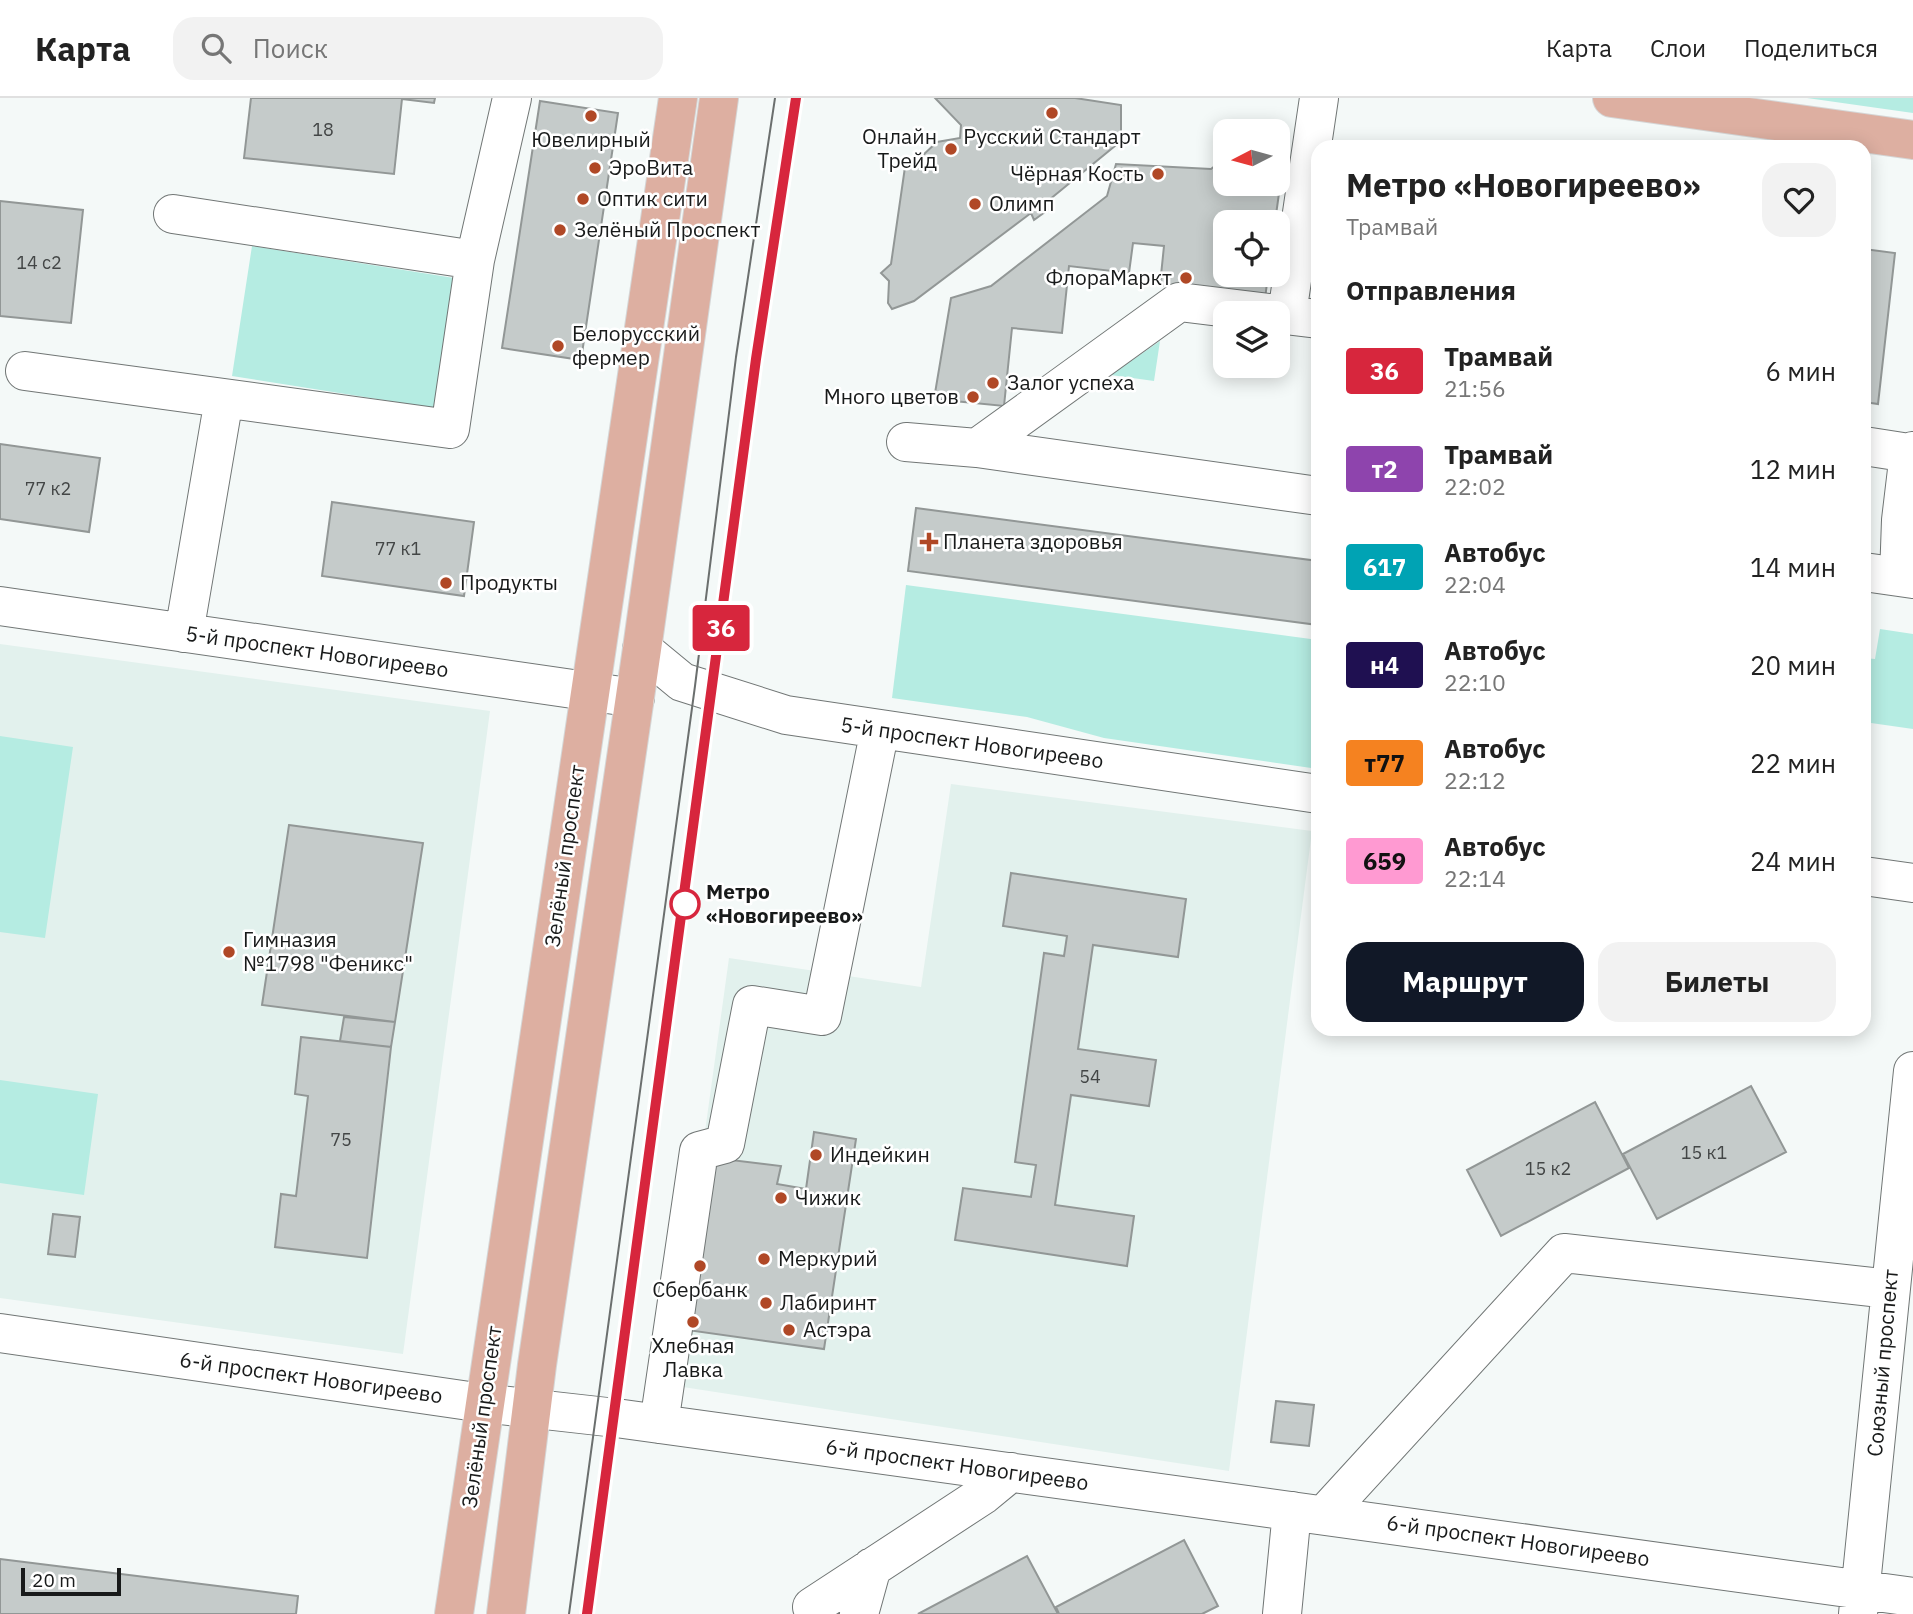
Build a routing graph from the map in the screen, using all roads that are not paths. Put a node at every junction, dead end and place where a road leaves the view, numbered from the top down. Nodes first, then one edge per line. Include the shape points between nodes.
1 (512, 98) edge
2 (678, 98) edge
3 (719, 98) edge
4 (1319, 98) edge
5 (1612, 98) edge
6 (1316, 140) edge
7 (1913, 140) edge
8 (1311, 208) edge
9 (173, 214) dead end
10 (475, 260) junction
11 (1303, 317) edge
12 (25, 371) dead end
13 (224, 399) junction
14 (906, 442) dead end
15 (1871, 447) edge
16 (977, 448) junction
17 (1911, 452) edge
18 (1311, 495) edge
19 (1892, 576) edge
20 (0, 606) edge
21 (184, 633) junction
22 (642, 649) junction
23 (589, 692) junction
24 (635, 698) junction
25 (880, 729) junction
26 (1311, 793) edge
27 (1871, 877) edge
28 (1913, 883) edge
29 (1913, 1071) edge
30 (1905, 1225) edge
31 (1890, 1289) junction
32 (0, 1333) edge
33 (483, 1403) junction
34 (531, 1406) junction
35 (659, 1424) junction
36 (1011, 1472) junction
37 (1308, 1513) junction
38 (872, 1567) junction
39 (1913, 1597) edge
40 (1860, 1601) edge
41 (812, 1607) dead end
42 (454, 1614) edge
43 (506, 1614) edge
44 (859, 1614) edge
45 (1282, 1614) edge

1 - 10 street
2 - 23 main road, Зелёный проспект
3 - 22 main road
4 - 6 street
5 - 7 main road
8 - 11 street
9 - 10 street
10 - 13 street via 450,429
11 - 16 street via 1179,302
12 - 13 street
13 - 21 street
14 - 16 street
15 - 17 street
16 - 18 street
17 - 19 street
20 - 21 street, 5-й проспект Новогиреево
21 - 23 street, 5-й проспект Новогиреево
22 - 24 main road
22 - 25 street, 5-й проспект Новогиреево via 682,682 786,715
23 - 24 street, 5-й проспект Новогиреево
23 - 33 main road, Зелёный проспект
24 - 34 main road
25 - 26 street, 5-й проспект Новогиреево
25 - 35 street via 822,1016 752,1005 725,1144 699,1151
27 - 28 street
29 - 30 street, Союзный проспект
30 - 31 street, Союзный проспект
31 - 37 street via 1564,1253
31 - 40 street, Союзный проспект
32 - 33 street, 6-й проспект Новогиреево
33 - 34 street, 6-й проспект Новогиреево
33 - 42 main road, Зелёный проспект
34 - 35 street, 6-й проспект Новогиреево
34 - 43 main road
35 - 36 street, 6-й проспект Новогиреево
36 - 37 street, 6-й проспект Новогиреево
36 - 38 street
37 - 40 street, 6-й проспект Новогиреево
37 - 45 street
38 - 41 street
38 - 44 street
39 - 40 street, 6-й проспект Новогиреево

